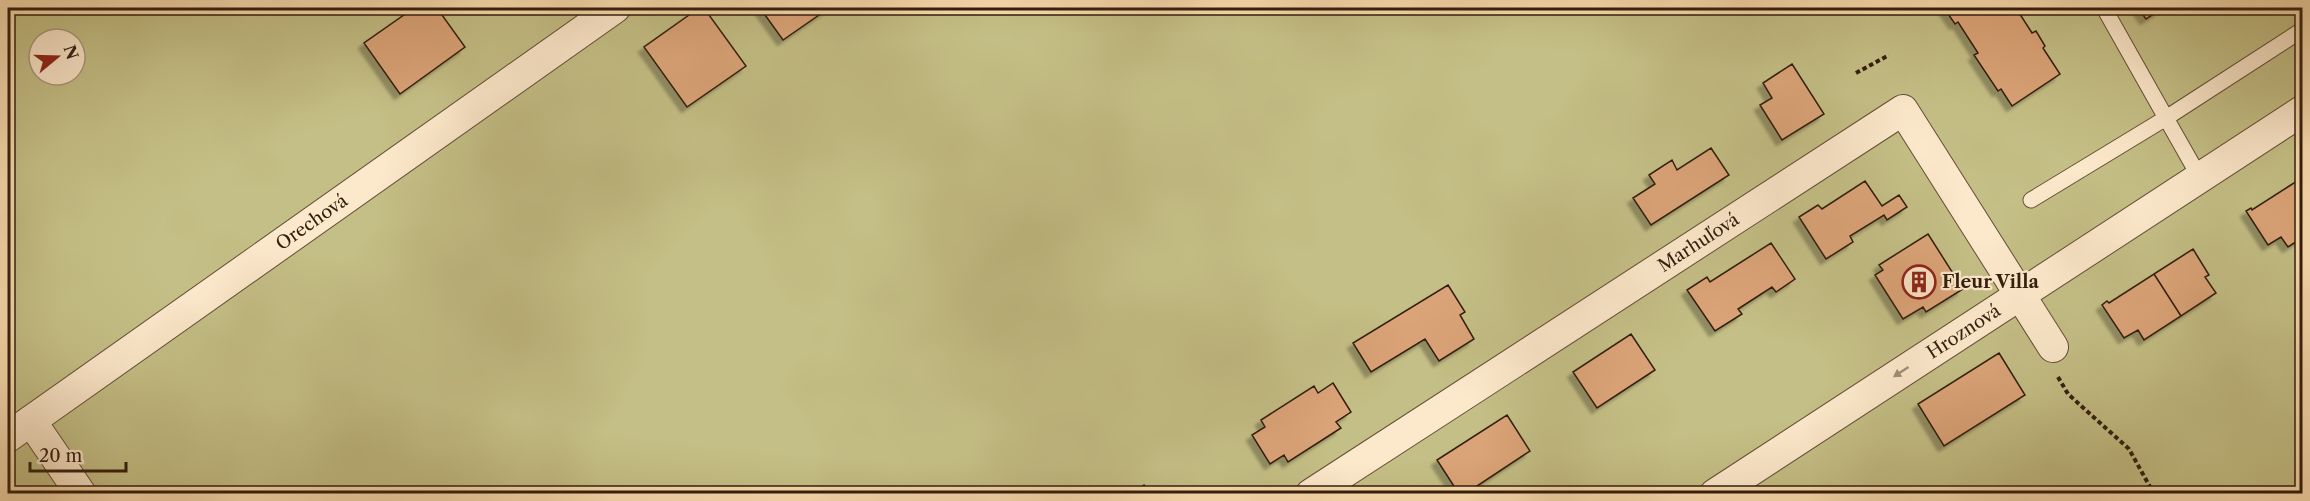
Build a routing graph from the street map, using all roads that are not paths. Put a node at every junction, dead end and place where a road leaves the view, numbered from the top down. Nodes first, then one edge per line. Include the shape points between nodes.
1 (615, 8) edge
2 (2104, 8) edge
3 (2302, 30) edge
4 (2302, 111) edge
5 (2166, 118) junction
6 (2199, 178) junction
7 (2031, 200) dead end
8 (2021, 295) junction
9 (2055, 360) road end
10 (19, 429) edge
11 (81, 494) edge
12 (1311, 494) edge
13 (1715, 494) edge

1 - 10 street, Orechová
2 - 5 lane
3 - 5 lane
4 - 6 street, Hroznová
5 - 6 lane
5 - 7 lane
6 - 8 street, Hroznová
8 - 9 street
8 - 12 street, Marhuľová via 1903,110
8 -> 13 street, Hroznová
10 - 11 street

